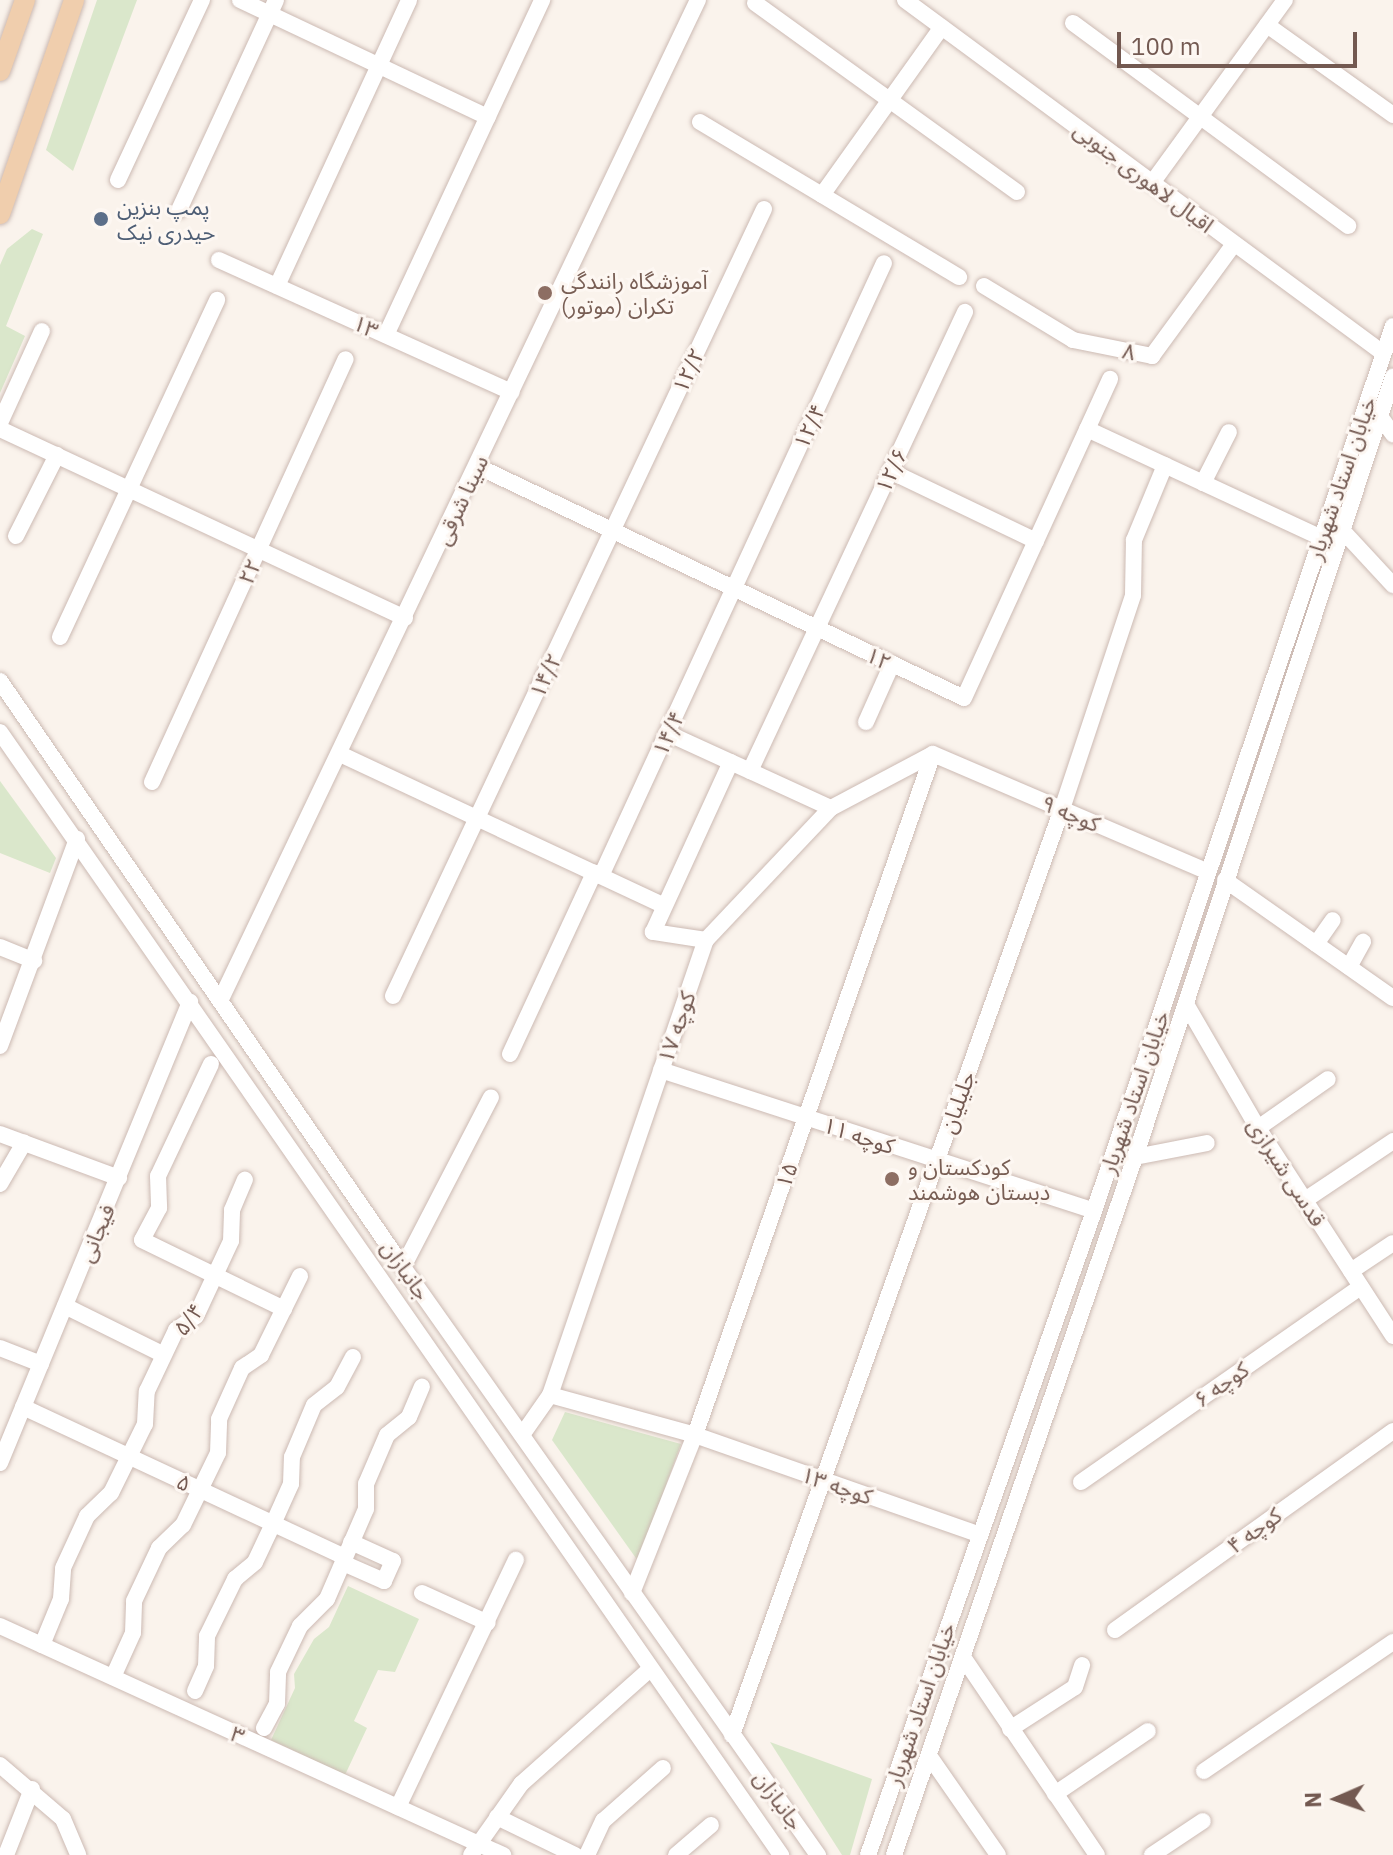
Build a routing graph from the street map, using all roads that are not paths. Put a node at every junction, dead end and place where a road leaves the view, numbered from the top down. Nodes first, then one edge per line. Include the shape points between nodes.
1 (25, 0) edge
2 (74, 0) edge
3 (202, 0) edge
4 (240, 0) edge
5 (409, 0) edge
6 (542, 0) edge
7 (698, 0) edge
8 (1285, 0) edge
9 (910, 1) edge
10 (755, 3) dead end
11 (273, 7) edge
12 (1073, 23) dead end
13 (1267, 25) junction
14 (942, 27) junction
15 (379, 66) junction
16 (0, 71) edge
17 (890, 101) junction
18 (1393, 115) edge
19 (488, 117) junction
20 (1200, 117) junction
21 (700, 122) dead end
22 (118, 180) dead end
23 (1152, 183) junction
24 (1017, 192) dead end
25 (822, 195) junction
26 (764, 209) dead end
27 (179, 210) dead end
28 (0, 214) edge
29 (1348, 226) dead end
30 (1234, 244) junction
31 (219, 260) dead end
32 (884, 263) dead end
33 (959, 277) dead end
34 (277, 286) junction
35 (984, 286) dead end
36 (217, 300) dead end
37 (965, 312) dead end
38 (1393, 326) edge
39 (42, 331) dead end
40 (386, 335) junction
41 (1383, 353) junction
42 (346, 359) dead end
43 (1393, 377) edge
44 (1110, 379) dead end
45 (512, 392) junction
46 (1379, 415) junction
47 (0, 426) edge
48 (1087, 429) junction
49 (1229, 432) dead end
50 (1393, 434) edge
51 (57, 455) junction
52 (1165, 465) junction
53 (477, 466) junction
54 (890, 471) junction
55 (1203, 483) junction
56 (129, 489) junction
57 (1342, 530) junction
58 (612, 531) junction
59 (16, 536) dead end
60 (1320, 537) junction
61 (1036, 541) junction
62 (259, 549) junction
63 (1393, 585) edge
64 (734, 589) junction
65 (405, 618) junction
66 (817, 628) junction
67 (60, 637) dead end
68 (892, 664) junction
69 (0, 681) edge
70 (866, 722) dead end
71 (0, 732) edge
72 (667, 733) junction
73 (340, 754) junction
74 (933, 754) junction
75 (731, 762) junction
76 (750, 771) junction
77 (69, 777) junction
78 (152, 782) dead end
79 (46, 795) junction
80 (831, 808) junction
81 (1062, 809) junction
82 (477, 818) junction
83 (77, 839) junction
84 (1208, 872) junction
85 (598, 875) junction
86 (1225, 880) junction
87 (664, 906) junction
88 (1333, 920) dead end
89 (706, 940) junction
90 (1363, 942) dead end
91 (1316, 944) junction
92 (0, 947) edge
93 (34, 961) junction
94 (1349, 967) junction
95 (393, 996) dead end
96 (1393, 998) edge
97 (221, 999) junction
98 (190, 1002) junction
99 (1186, 1004) junction
100 (0, 1046) edge
101 (510, 1054) dead end
102 (211, 1064) dead end
103 (661, 1070) junction
104 (1328, 1079) dead end
105 (491, 1097) dead end
106 (806, 1118) junction
107 (1258, 1128) junction
108 (0, 1134) edge
109 (1393, 1141) edge
110 (24, 1143) junction
111 (1207, 1143) dead end
112 (1135, 1157) junction
113 (936, 1160) junction
114 (119, 1178) junction
115 (245, 1180) dead end
116 (0, 1184) edge
117 (1305, 1200) junction
118 (1094, 1211) junction
119 (1393, 1243) edge
120 (403, 1267) junction
121 (1351, 1271) junction
122 (215, 1275) junction
123 (300, 1276) dead end
124 (1361, 1287) junction
125 (65, 1306) junction
126 (284, 1309) junction
127 (1393, 1336) edge
128 (0, 1348) edge
129 (462, 1350) junction
130 (164, 1355) junction
131 (353, 1357) dead end
132 (41, 1364) junction
133 (438, 1368) junction
134 (422, 1387) dead end
135 (550, 1395) junction
136 (23, 1407) junction
137 (1393, 1431) edge
138 (522, 1435) junction
139 (695, 1435) junction
140 (129, 1456) junction
141 (0, 1463) edge
142 (824, 1480) junction
143 (1081, 1482) dead end
144 (200, 1490) junction
145 (273, 1524) junction
146 (978, 1534) junction
147 (346, 1554) junction
148 (516, 1560) dead end
149 (422, 1593) dead end
150 (632, 1593) junction
151 (488, 1623) junction
152 (0, 1626) edge
153 (1115, 1630) dead end
154 (1393, 1642) edge
155 (42, 1645) junction
156 (963, 1657) junction
157 (1082, 1665) dead end
158 (649, 1670) junction
159 (113, 1677) junction
160 (195, 1691) dead end
161 (264, 1728) dead end
162 (1010, 1729) junction
163 (1148, 1731) dead end
164 (732, 1735) junction
165 (930, 1757) junction
166 (0, 1765) edge
167 (663, 1768) dead end
168 (1204, 1771) dead end
169 (32, 1789) junction
170 (1055, 1794) junction
171 (398, 1807) junction
172 (497, 1817) junction
173 (1203, 1821) dead end
174 (711, 1825) dead end
175 (474, 1849) edge
176 (6, 1855) edge
177 (78, 1855) edge
178 (503, 1855) edge
179 (575, 1855) edge
180 (587, 1855) edge
181 (676, 1855) edge
182 (781, 1855) edge
183 (818, 1855) edge
184 (868, 1855) edge
185 (894, 1855) edge
186 (998, 1855) edge
187 (1097, 1855) edge
188 (1152, 1855) edge

1 - 16 main road
2 - 28 main road
3 - 22 street
4 - 11 street
5 - 15 street
6 - 19 street
7 - 45 street, سینا شرقی
8 - 13 street
9 - 14 street, اقبال لاهوری جنوبی
10 - 17 street
11 - 15 street
11 - 27 street
12 - 20 street
13 - 18 street
13 - 20 street
14 - 17 street
14 - 23 street, اقبال لاهوری جنوبی
15 - 19 street
15 - 34 street
17 - 24 street
17 - 25 street
19 - 40 street
20 - 23 street
20 - 29 street
21 - 25 street
23 - 30 street, اقبال لاهوری جنوبی
25 - 33 street
26 - 58 street, ۱۲/۲
30 - 35 street, ۸ via 1152,356 1073,340
30 - 41 street, اقبال لاهوری جنوبی
31 - 34 street, ۱۳
32 - 64 street, ۱۲/۴
34 - 40 street, ۱۳
36 - 56 street
37 - 54 street, ۱۲/۶
38 - 41 street, خیابان استاد شهریار
39 - 47 street
40 - 45 street, ۱۳
41 - 60 street, خیابان استاد شهریار
42 - 62 street, ۲۲
43 - 46 street, خیابان استاد شهریار
44 - 48 street, ۱۲
45 - 53 street, سینا شرقی
46 - 50 street
46 - 57 street, خیابان استاد شهریار
47 - 51 street
48 - 52 street
48 - 61 street, ۱۲
49 - 55 street
51 - 56 street
51 - 59 street
52 - 55 street
52 - 81 street, جلیلیان via 1134,540 1133,595
53 - 58 street, ۱۲
53 - 65 street, سینا شرقی
54 - 61 street
54 - 66 street, ۱۲/۶
55 - 60 street
56 - 62 street
56 - 67 street
57 - 63 street
57 - 86 street, خیابان استاد شهریار
58 - 64 street, ۱۲
58 - 82 street, ۱۴/۲
60 - 84 street, خیابان استاد شهریار
61 - 68 street, ۱۲ via 964,698
62 - 65 street
62 - 78 street, ۲۲
64 - 66 street, ۱۲
64 - 72 street, ۱۴/۴
65 - 73 street, سینا شرقی
66 - 68 street, ۱۲
66 - 76 street
68 - 70 street
69 - 77 street, جانبازان
71 - 79 street, جانبازان
72 - 75 street
72 - 85 street, ۱۴/۴
73 - 82 street
73 - 97 street, سینا شرقی
74 - 80 street, کوچه ۱۷
74 - 81 street, کوچه ۹
74 - 106 street, ۱۵
75 - 76 street
75 - 87 street
76 - 80 street
77 - 79 street
77 - 97 street, جانبازان
79 - 83 street, جانبازان
80 - 89 street, کوچه ۱۷
81 - 84 street, کوچه ۹
81 - 113 street, جلیلیان
82 - 85 street
82 - 95 street, ۱۴/۲
83 - 93 street
83 - 98 street, جانبازان
84 - 118 street, خیابان استاد شهریار
85 - 87 street
85 - 101 street, ۱۴/۴
86 - 91 street
86 - 99 street, خیابان استاد شهریار
87 - 89 street via 653,932
88 - 91 street
89 - 103 street, کوچه ۱۷
90 - 94 street
91 - 94 street
92 - 93 street
93 - 100 street
94 - 96 street
97 - 120 street, جانبازان
98 - 114 street, فیجانی
98 - 133 street, جانبازان
99 - 107 street, قدسی شیرازی
99 - 112 street, خیابان استاد شهریار
102 - 122 street via 158,1176 159,1208 142,1240
103 - 106 street, کوچه ۱۱
103 - 135 street, کوچه ۱۷
104 - 107 street
105 - 120 street
106 - 113 street, کوچه ۱۱
106 - 139 street, ۱۵
107 - 117 street, قدسی شیرازی
108 - 110 street
109 - 117 street
110 - 114 street
110 - 116 street
111 - 112 street
112 - 156 street, خیابان استاد شهریار
113 - 118 street, کوچه ۱۱
113 - 142 street, جلیلیان
114 - 125 street, فیجانی
115 - 122 street, ۵/۴ via 232,1210 231,1241
117 - 121 street, قدسی شیرازی
118 - 146 street, خیابان استاد شهریار
119 - 121 street
120 - 129 street, جانبازان
121 - 124 street, قدسی شیرازی
122 - 126 street
122 - 130 street, ۵/۴ via 196,1316 176,1330
123 - 126 street
124 - 127 street, قدسی شیرازی
124 - 143 street, کوچه ۶
125 - 130 street
125 - 132 street, فیجانی
126 - 144 street via 261,1355 242,1368 219,1419 218,1453
128 - 132 street
129 - 133 street
129 - 138 street, جانبازان
130 - 140 street, ۵/۴ via 147,1391 145,1424
131 - 145 street via 337,1387 314,1405
132 - 136 street, فیجانی
133 - 158 street, جانبازان
134 - 147 street via 409,1417 387,1435 366,1484 366,1509
135 - 138 street, کوچه ۱۷
135 - 139 street, کوچه ۱۳
136 - 140 street, ۵
136 - 141 street, فیجانی
137 - 153 street, کوچه ۴
138 - 150 street, جانبازان
139 - 142 street, کوچه ۱۳
139 - 150 street, ۱۵
140 - 144 street, ۵
140 - 155 street, ۵/۴ via 111,1493 87,1516 63,1568 61,1599
142 - 146 street, کوچه ۱۳
142 - 164 street, جلیلیان
144 - 145 street, ۵
144 - 159 street via 183,1525 159,1548 134,1601 133,1633
145 - 147 street, ۵
145 - 160 street via 255,1562 235,1579 207,1636 206,1666
146 - 184 street, خیابان استاد شهریار
147 - 161 street via 327,1599 300,1626 278,1672 277,1704
148 - 151 street
149 - 151 street
150 - 164 street, جانبازان
151 - 171 street
152 - 155 street, ۳
154 - 168 street
155 - 159 street, ۳
156 - 162 street
156 - 165 street, خیابان استاد شهریار
157 - 162 street via 1075,1687
158 - 172 street via 521,1784
158 - 182 street, جانبازان
159 - 171 street, ۳
162 - 170 street
163 - 170 street
164 - 183 street, جانبازان
165 - 185 street, خیابان استاد شهریار
165 - 186 street
166 - 169 street
167 - 180 street via 603,1821
169 - 176 street
169 - 177 street via 63,1819
170 - 187 street
171 - 175 street, ۳
172 - 175 street
172 - 179 street
173 - 188 street
174 - 181 street
175 - 178 street, ۳

